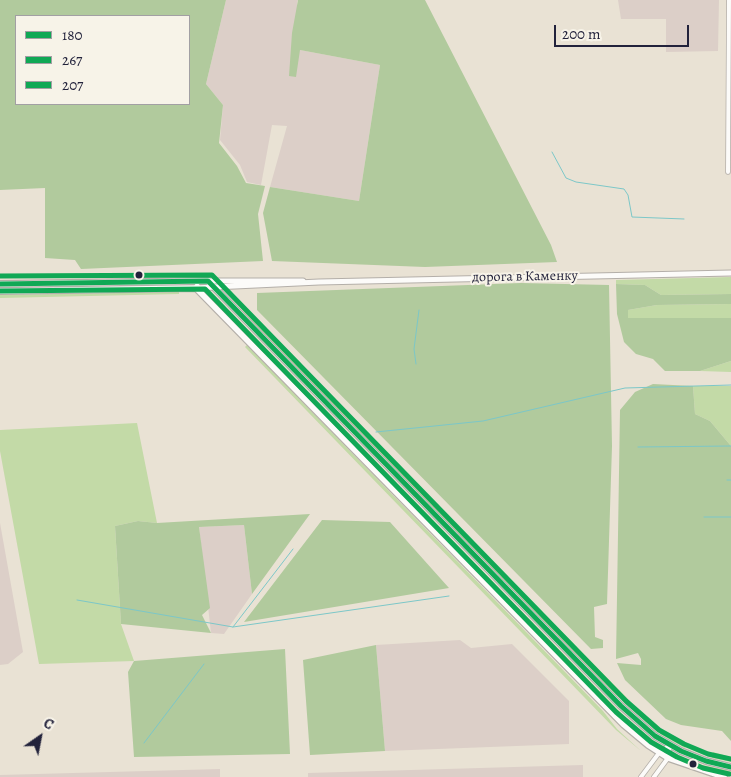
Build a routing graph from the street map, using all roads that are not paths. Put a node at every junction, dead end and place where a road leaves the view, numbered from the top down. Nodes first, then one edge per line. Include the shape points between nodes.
1 (729, 0) edge
2 (728, 172) dead end
3 (731, 273) edge
4 (199, 281) junction
5 (208, 281) junction
6 (318, 282) junction
7 (0, 284) edge
8 (214, 287) junction
9 (196, 288) junction
10 (0, 291) edge
11 (670, 745) junction
12 (659, 753) junction
13 (668, 758) junction
14 (731, 767) edge
15 (641, 777) edge
16 (654, 777) edge
17 (724, 777) edge

1 - 2 street
3 - 6 street, дорога в Каменку
4 - 5 main road, дорога в Каменку
4 - 7 main road, дорога в Каменку
4 - 9 street
5 - 6 street, дорога в Каменку via 279,279
5 - 8 main road
6 - 8 street, дорога в Каменку
8 - 9 street, дорога в Каменку
8 - 11 main road via 593,679 632,716
9 - 10 main road, дорога в Каменку
9 - 12 main road via 624,725
11 - 12 street
11 - 13 street
11 - 14 main road via 696,758
12 - 13 main road
12 - 15 street
13 - 16 street
13 - 17 main road

